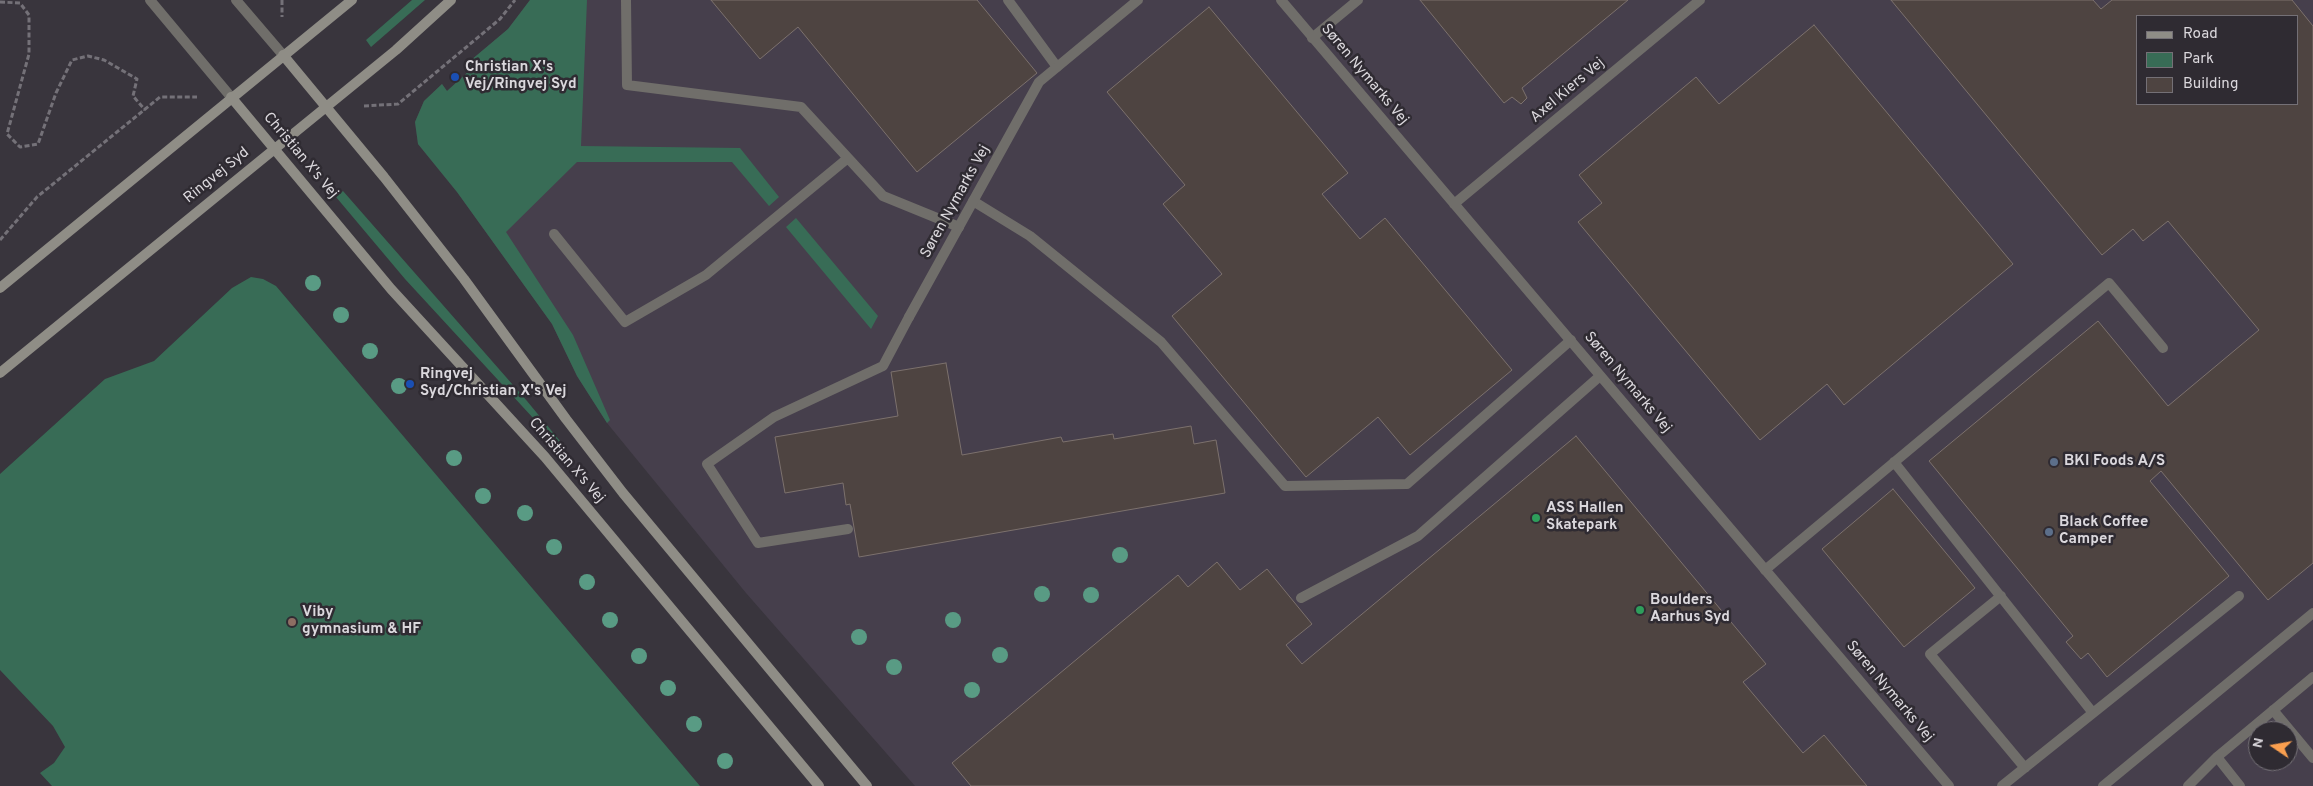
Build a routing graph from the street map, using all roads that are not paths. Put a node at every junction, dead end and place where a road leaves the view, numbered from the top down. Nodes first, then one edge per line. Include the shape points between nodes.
1 (150, 0) edge
2 (236, 0) edge
3 (352, 0) edge
4 (451, 0) edge
5 (626, 0) edge
6 (1008, 0) edge
7 (1138, 0) edge
8 (1281, 0) edge
9 (1358, 0) edge
10 (1700, 0) edge
11 (1312, 38) junction
12 (283, 56) junction
13 (1057, 67) junction
14 (231, 97) junction
15 (326, 107) junction
16 (274, 149) junction
17 (848, 158) junction
18 (973, 201) junction
19 (1454, 204) junction
20 (959, 227) junction
21 (554, 234) dead end
22 (0, 288) edge
23 (1571, 340) junction
24 (2163, 348) dead end
25 (0, 373) edge
26 (1600, 376) junction
27 (1894, 462) junction
28 (848, 529) dead end
29 (1765, 570) junction
30 (2001, 596) junction
31 (2239, 596) dead end
32 (1301, 598) dead end
33 (2313, 613) edge
34 (2313, 677) edge
35 (2274, 710) junction
36 (2094, 712) junction
37 (2217, 758) junction
38 (2313, 758) edge
39 (2025, 768) junction
40 (819, 786) edge
41 (867, 786) edge
42 (1949, 786) edge
43 (2002, 786) edge
44 (2103, 786) edge
45 (2188, 786) edge
46 (2240, 786) edge

1 - 14 street, Christian X's Vej
2 - 12 street, Christian X's Vej
3 - 12 main road
4 - 15 main road, Ringvej Syd
5 - 17 street via 627,85 801,107
6 - 13 street
7 - 13 street, Søren Nymarks Vej
8 - 11 street, Søren Nymarks Vej
9 - 11 street
10 - 19 street, Axel Kiers Vej
11 - 19 street, Søren Nymarks Vej
12 - 14 main road
12 - 15 main road, Christian X's Vej
13 - 18 street, Søren Nymarks Vej via 1039,82
14 - 16 main road, Christian X's Vej
14 - 22 main road
15 - 16 main road, Ringvej Syd
15 - 41 main road, Christian X's Vej via 464,279 623,493
16 - 25 main road, Ringvej Syd
16 - 40 main road, Christian X's Vej via 391,289 545,457
17 - 20 street via 884,196
17 - 21 street via 706,275 625,322
18 - 20 street, Søren Nymarks Vej
18 - 23 street via 1030,236 1161,342 1285,486 1407,484
19 - 23 street, Søren Nymarks Vej
20 - 28 street, Søren Nymarks Vej via 883,366 774,417 707,464 758,543
23 - 26 street, Søren Nymarks Vej
24 - 27 street via 2109,283
26 - 29 street, Søren Nymarks Vej
26 - 32 street via 1418,536
27 - 29 street
27 - 30 street
29 - 42 street, Søren Nymarks Vej
30 - 36 street
30 - 39 street via 1930,654
31 - 36 street
33 - 44 street
34 - 35 street
35 - 37 street
35 - 38 street
36 - 39 street
37 - 45 street
37 - 46 street
39 - 43 street

